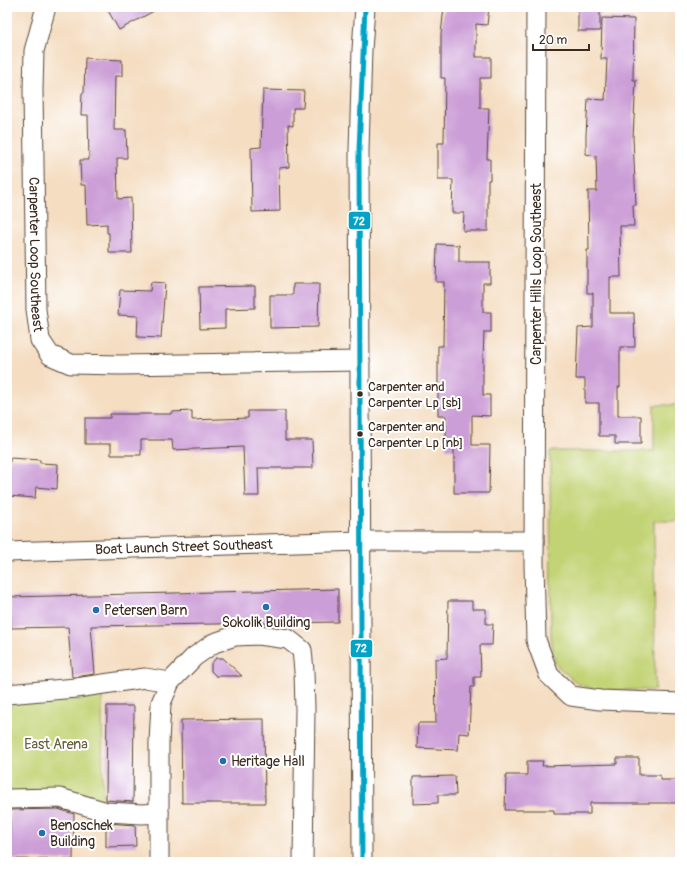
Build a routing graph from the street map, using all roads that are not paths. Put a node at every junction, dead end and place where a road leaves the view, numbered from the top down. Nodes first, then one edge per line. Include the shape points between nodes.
1 (46, 7) edge
2 (365, 7) edge
3 (536, 7) edge
4 (360, 361) junction
5 (360, 541) junction
6 (534, 541) junction
7 (7, 552) edge
8 (170, 682) junction
9 (7, 694) edge
10 (680, 703) edge
11 (7, 799) edge
12 (159, 813) junction
13 (159, 862) edge
14 (304, 862) edge
15 (362, 862) edge

1 - 4 street, Carpenter Loop Southeast via 34,51 36,309 40,340 50,355 71,364 120,366
2 - 4 street via 360,142
3 - 6 street, Carpenter Hills Loop Southeast
4 - 5 street
5 - 6 street
5 - 7 street, Boat Launch Street Southeast
5 - 15 street
6 - 10 street, Carpenter Hills Loop Southeast via 536,640 549,675 571,696 600,700
8 - 9 street via 145,678
8 - 12 street via 162,703
8 - 14 street via 201,652 214,643 235,636 259,635 288,639 302,650 305,708
11 - 12 street via 60,798 107,812
12 - 13 street

